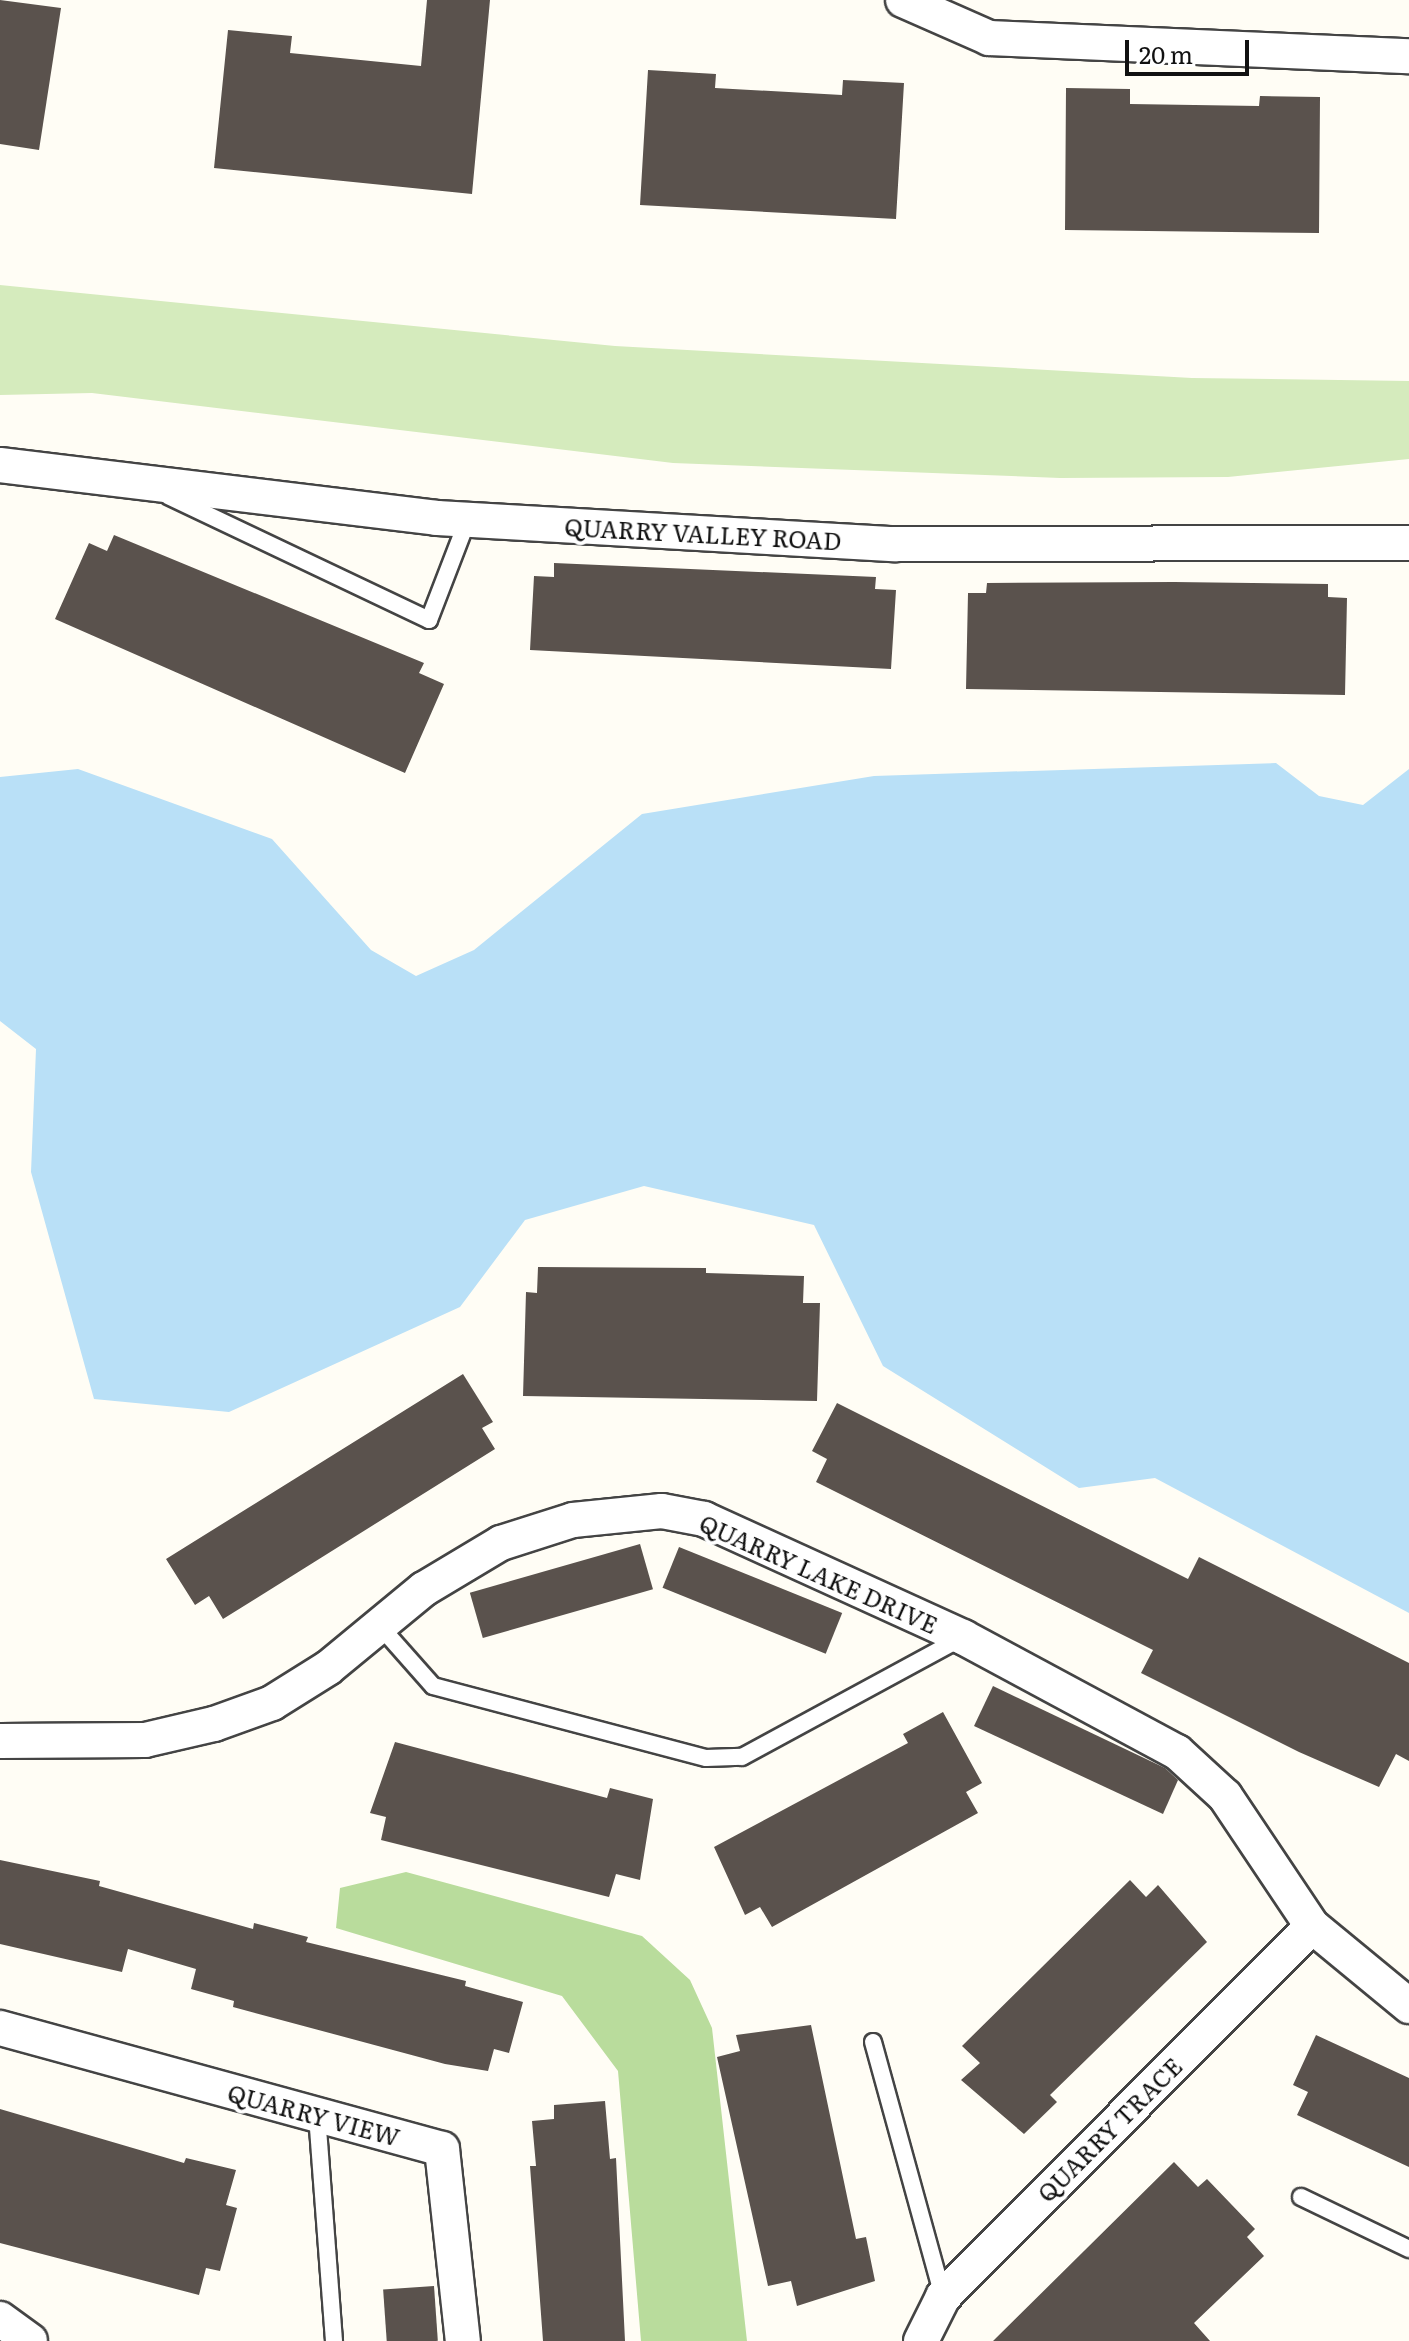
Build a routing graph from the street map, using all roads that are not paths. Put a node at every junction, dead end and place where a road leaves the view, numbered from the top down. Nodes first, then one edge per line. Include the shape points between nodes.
1 (903, 0) edge
2 (1409, 56) edge
3 (0, 465) edge
4 (149, 487) junction
5 (468, 519) junction
6 (1409, 543) edge
7 (379, 1625) junction
8 (963, 1637) junction
9 (0, 1741) edge
10 (1312, 1926) junction
11 (1409, 2006) edge
12 (0, 2028) edge
13 (873, 2042) dead end
14 (317, 2115) junction
15 (1301, 2197) dead end
16 (1409, 2249) edge
17 (943, 2297) junction
18 (0, 2319) edge
19 (30, 2341) edge
20 (334, 2341) edge
21 (463, 2341) edge
22 (921, 2341) edge

1 - 2 street via 989,38
3 - 4 street, QUARRY VALLEY ROAD
4 - 5 street, QUARRY VALLEY ROAD
4 - 5 lane via 429,620
5 - 6 street, QUARRY VALLEY ROAD via 894,544
7 - 8 street, QUARRY LAKE DRIVE via 501,1543 573,1520 662,1511 704,1519
7 - 8 lane via 433,1686 706,1758 742,1757
7 - 9 street, QUARRY LAKE DRIVE via 272,1703 180,1735
8 - 10 street, QUARRY LAKE DRIVE via 1205,1772
10 - 11 street, QUARRY LAKE DRIVE
10 - 17 street, QUARRY TRACE
12 - 14 street, QUARRY VIEW
13 - 17 lane
14 - 20 lane
14 - 21 street, QUARRY VIEW via 442,2149
15 - 16 lane
17 - 22 street, QUARRY TRACE
18 - 19 street

